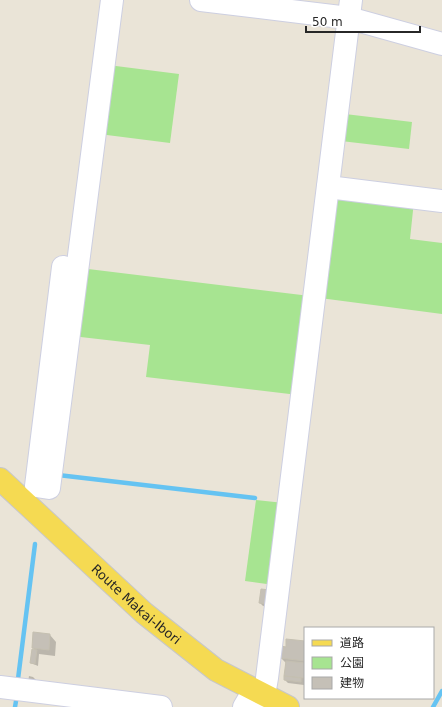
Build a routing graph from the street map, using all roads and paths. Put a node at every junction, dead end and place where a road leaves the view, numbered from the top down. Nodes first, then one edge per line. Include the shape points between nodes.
1 (112, 0) edge
2 (201, 0) edge
3 (350, 9) edge
4 (442, 44) edge
5 (328, 187) junction
6 (442, 201) edge
7 (63, 267) dead end
8 (0, 479) edge
9 (42, 487) junction
10 (30, 508) junction
11 (0, 687) edge
12 (256, 700) edge
13 (161, 707) edge
14 (288, 707) edge

1 - 9 street via 48,488
2 - 3 street
3 - 4 street
3 - 5 street
5 - 6 street
5 - 12 street via 268,678
7 - 9 street via 36,486
8 - 10 main road, Route Makai-Ibori
9 - 10 street via 41,496
10 - 12 main road, Route Makai-Ibori via 144,613
11 - 13 street
12 - 14 main road, Route Makai-Ibori

